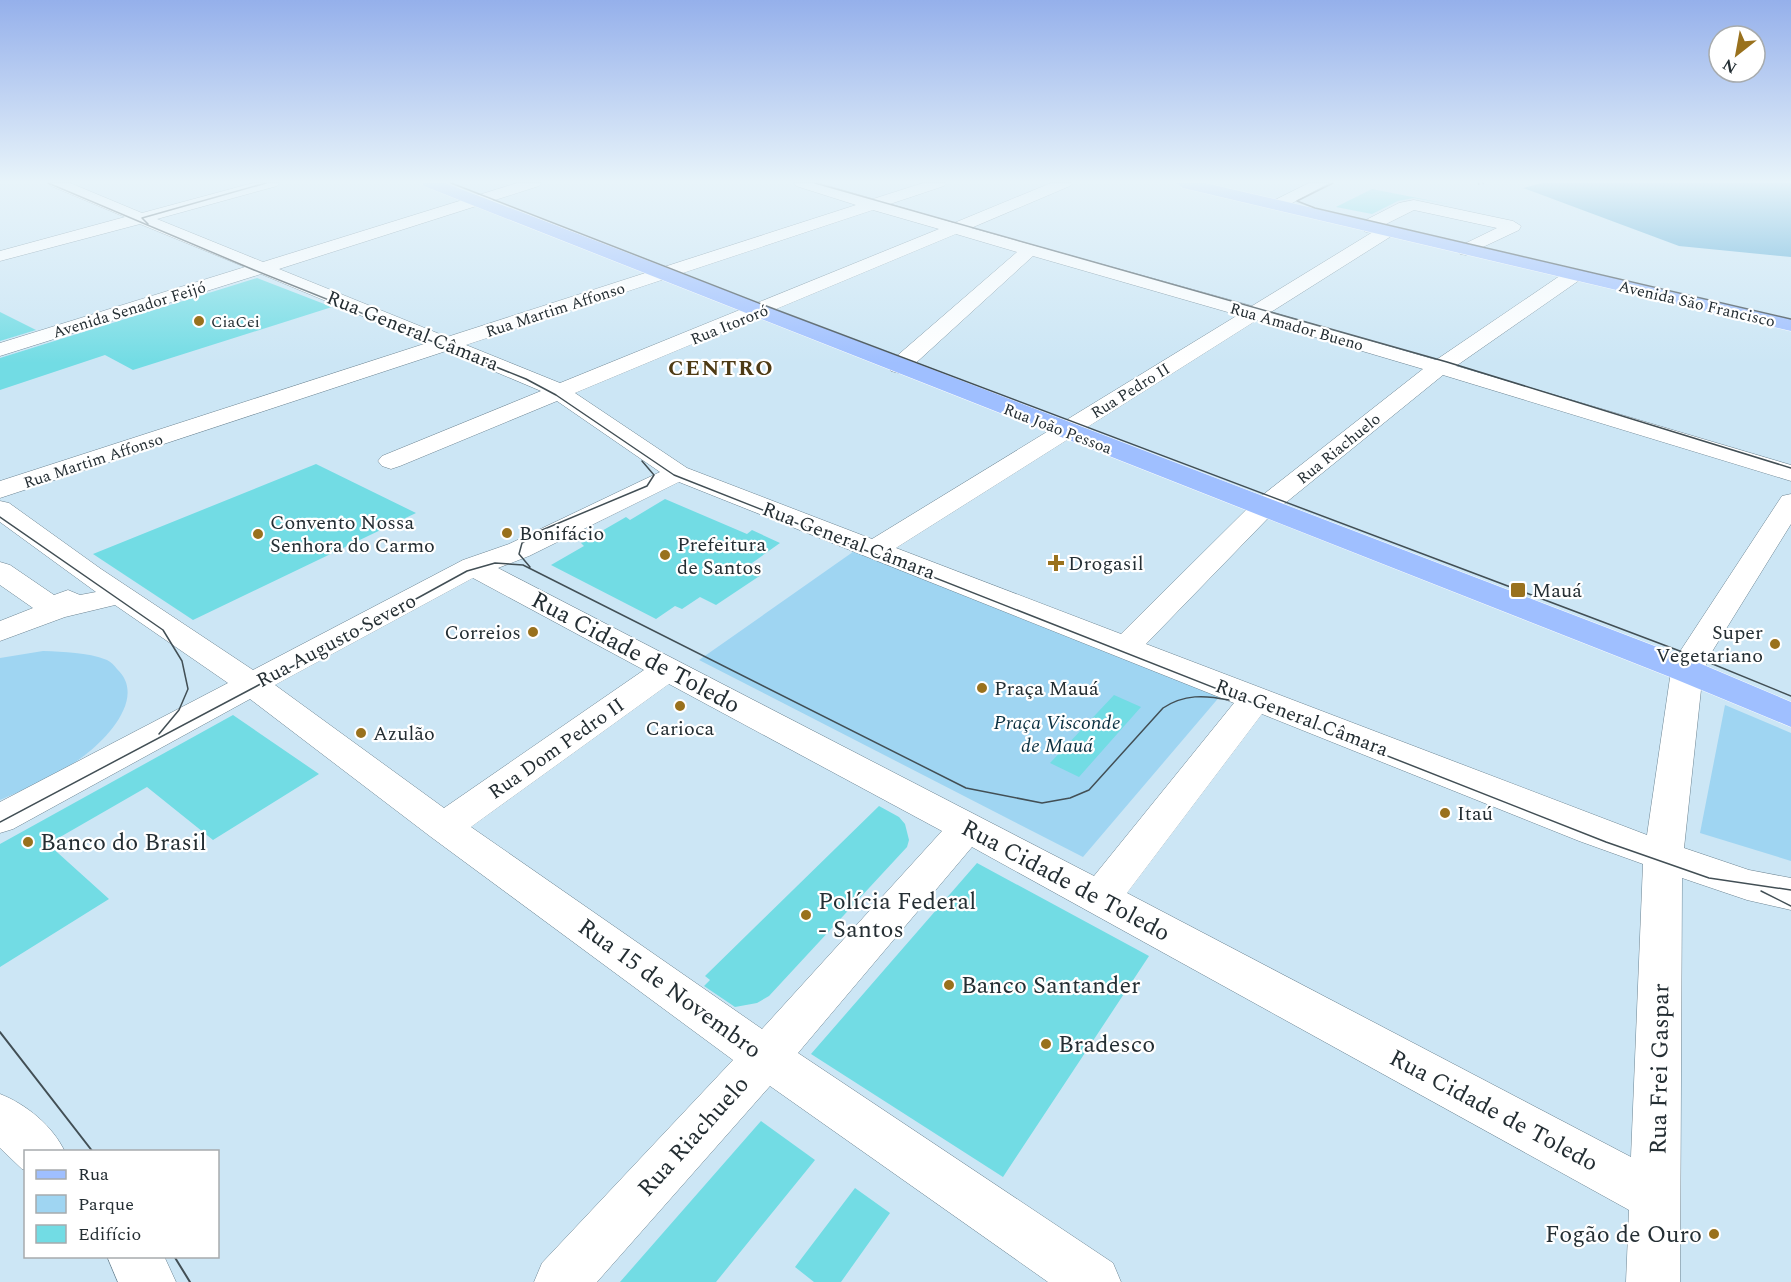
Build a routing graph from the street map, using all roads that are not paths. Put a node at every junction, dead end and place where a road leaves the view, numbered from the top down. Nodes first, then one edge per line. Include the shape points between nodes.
1 (49, 243) edge
2 (200, 243) edge
3 (342, 243) edge
4 (582, 243) edge
5 (758, 243) edge
6 (919, 243) edge
7 (1007, 243) edge
8 (1357, 243) edge
9 (1436, 243) edge
10 (1480, 243) edge
11 (1031, 249) junction
12 (1466, 250) junction
13 (0, 256) edge
14 (259, 268) junction
15 (663, 274) junction
16 (1574, 275) junction
17 (758, 311) junction
18 (1254, 313) junction
19 (1791, 325) edge
20 (447, 344) junction
21 (0, 350) edge
22 (899, 366) junction
23 (1440, 367) junction
24 (561, 393) junction
25 (1066, 430) junction
26 (391, 462) dead end
27 (1791, 472) edge
28 (678, 473) junction
29 (0, 490) edge
30 (1791, 502) edge
31 (1264, 507) junction
32 (0, 509) edge
33 (874, 549) junction
34 (473, 566) junction
35 (0, 571) edge
36 (91, 575) junction
37 (120, 595) junction
38 (55, 610) junction
39 (0, 632) edge
40 (1125, 648) junction
41 (668, 669) junction
42 (1687, 671) junction
43 (253, 685) junction
44 (1256, 699) junction
45 (1791, 715) edge
46 (0, 819) edge
47 (444, 827) junction
48 (967, 828) junction
49 (1663, 856) junction
50 (1791, 894) edge
51 (1100, 898) junction
52 (766, 1057) junction
53 (0, 1116) edge
54 (38, 1150) edge
55 (1656, 1197) junction
56 (134, 1258) edge
57 (149, 1282) edge
58 (561, 1282) edge
59 (1094, 1282) edge
60 (1653, 1282) edge

1 - 13 street
2 - 14 street, Rua General Câmara
3 - 14 street, Avenida Senador Feijó
4 - 15 main road, Rua João Pessoa
5 - 15 street, Rua Martim Affonso
6 - 17 street, Rua Itororó
7 - 11 street, Rua Amador Bueno
8 - 18 street, Rua Pedro II
9 - 12 main road, Avenida São Francisco
10 - 12 street, Rua Pedro II
11 - 18 street, Rua Amador Bueno
11 - 22 street
12 - 16 main road, Avenida São Francisco
14 - 20 street, Rua General Câmara
14 - 21 street, Avenida Senador Feijó
15 - 17 main road, Rua João Pessoa
15 - 20 street, Rua Martim Affonso
16 - 19 main road, Avenida São Francisco
16 - 23 street, Rua Riachuelo
17 - 22 main road, Rua João Pessoa
17 - 24 street, Rua Itororó
18 - 23 street, Rua Amador Bueno
18 - 25 street, Rua Pedro II
20 - 24 street, Rua General Câmara
20 - 29 street, Rua Martim Affonso
22 - 25 main road, Rua João Pessoa
23 - 27 street, Rua Amador Bueno
23 - 31 street, Rua Riachuelo
24 - 26 street, Rua Itororó
24 - 28 street, Rua General Câmara
25 - 31 main road, Rua João Pessoa
25 - 33 street, Rua Pedro II
28 - 33 street, Rua General Câmara
28 - 34 street, Rua Augusto Severo via 519,550
30 - 42 street
31 - 40 street, Rua Riachuelo
31 - 42 main road, Rua João Pessoa
32 - 36 street, Rua 15 de Novembro
33 - 40 street, Rua General Câmara
34 - 41 street, Rua Cidade de Toledo
34 - 43 street, Rua Augusto Severo
35 - 38 street
36 - 37 street, Rua 15 de Novembro
36 - 38 street
37 - 38 street
37 - 43 street, Rua 15 de Novembro
38 - 39 street
40 - 44 street, Rua General Câmara
41 - 47 street, Rua Dom Pedro II
41 - 48 street, Rua Cidade de Toledo
42 - 45 main road, Rua João Pessoa
42 - 49 street, Rua Frei Gaspar
43 - 46 street, Rua Augusto Severo
43 - 47 street, Rua 15 de Novembro
44 - 49 street, Rua General Câmara
44 - 51 street
47 - 52 street, Rua 15 de Novembro
48 - 51 street, Rua Cidade de Toledo
48 - 52 street, Rua Riachuelo
49 - 50 street, Rua General Câmara via 1747,885
49 - 55 street, Rua Frei Gaspar
51 - 55 street, Rua Cidade de Toledo
52 - 58 street, Rua Riachuelo
52 - 59 street, Rua 15 de Novembro
53 - 54 street
55 - 60 street, Rua Frei Gaspar
56 - 57 street

